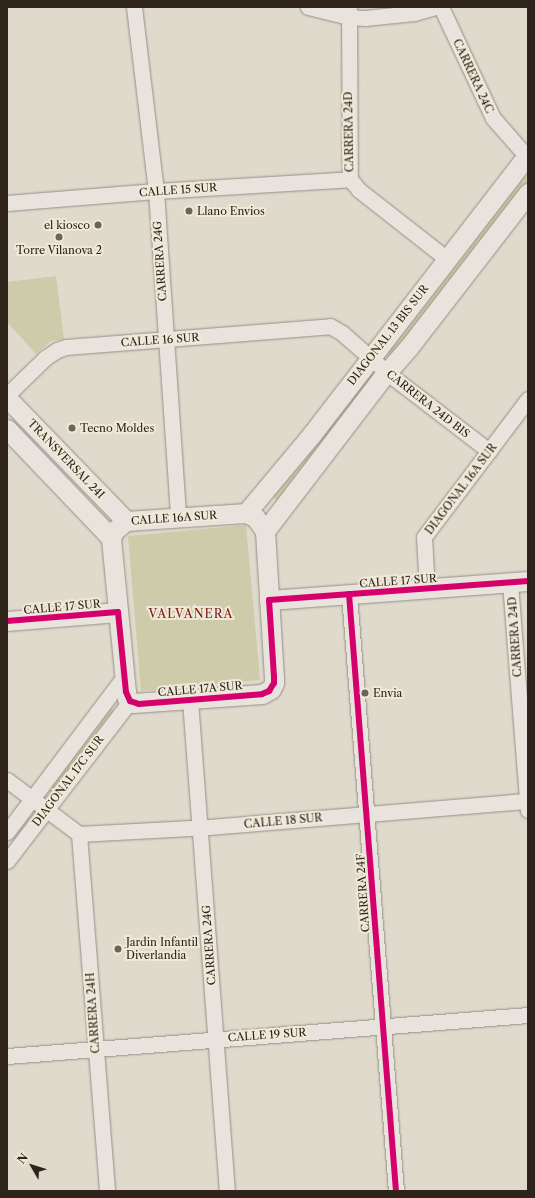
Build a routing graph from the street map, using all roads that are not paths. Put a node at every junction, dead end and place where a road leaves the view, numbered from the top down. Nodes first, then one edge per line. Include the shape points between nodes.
1 (134, 7) edge
2 (308, 7) edge
3 (435, 7) edge
4 (441, 7) edge
5 (349, 12) edge
6 (528, 157) edge
7 (350, 179) junction
8 (156, 191) junction
9 (528, 193) edge
10 (7, 204) edge
11 (447, 259) junction
12 (330, 326) joint
13 (165, 340) junction
14 (370, 358) junction
15 (386, 372) junction
16 (7, 396) edge
17 (528, 399) edge
18 (7, 429) edge
19 (489, 451) junction
20 (246, 514) junction
21 (178, 517) junction
22 (126, 521) junction
23 (265, 531) junction
24 (111, 538) junction
25 (519, 582) edge
26 (426, 589) junction
27 (349, 594) junction
28 (269, 600) junction
29 (118, 612) junction
30 (7, 621) edge
31 (124, 677) junction
32 (190, 700) junction
33 (130, 701) junction
34 (7, 780) edge
35 (32, 799) junction
36 (528, 804) edge
37 (46, 810) junction
38 (366, 814) junction
39 (200, 827) junction
40 (7, 832) edge
41 (79, 834) junction
42 (7, 861) edge
43 (528, 1015) edge
44 (383, 1026) junction
45 (216, 1039) junction
46 (96, 1049) junction
47 (7, 1056) edge
48 (106, 1191) edge
49 (227, 1191) edge
50 (396, 1191) edge

1 - 8 street, CARRERA 24G
2 - 5 street
3 - 5 street via 384,17
4 - 6 street, CARRERA 24C via 493,118
5 - 7 street, CARRERA 24D
6 - 11 street, DIAGONAL 13 BIS SUR
7 - 8 street, CALLE 15 SUR
7 - 11 street, CARRERA 24D via 359,190
8 - 10 street, CALLE 15 SUR
8 - 13 street, CARRERA 24G
9 - 15 street, DIAGONAL 13 BIS SUR via 409,347
11 - 14 street, DIAGONAL 13 BIS SUR
12 - 13 street, CALLE 16 SUR
12 - 14 street, CARRERA 24D BIS
13 - 16 street, CALLE 16 SUR via 66,347 57,350 45,358
13 - 21 street, CARRERA 24G
14 - 15 street, CARRERA 24D BIS
14 - 20 street, DIAGONAL 13 BIS SUR
15 - 19 street, CARRERA 24D BIS
15 - 23 street, DIAGONAL 13 BIS SUR
16 - 22 street, TRANSVERSAL 24I
17 - 19 street, DIAGONAL 16A SUR
18 - 24 street, TRANSVERSAL 24I
19 - 26 street, DIAGONAL 16A SUR via 424,537
20 - 21 street, CALLE 16A SUR
20 - 23 street via 255,517
21 - 22 street, CALLE 16A SUR
22 - 24 street, CALLE 16A SUR via 117,527
23 - 28 street
24 - 29 street
25 - 26 street, CALLE 17 SUR
25 - 36 street, CARRERA 24D
26 - 27 street, CALLE 17 SUR
27 - 28 street, CALLE 17 SUR
27 - 38 street, CARRERA 24F
28 - 32 street, CALLE 17A SUR via 274,677 271,689 262,694
29 - 30 street, CALLE 17 SUR
29 - 31 street
31 - 33 street
31 - 35 street, DIAGONAL 17C SUR
32 - 33 street, CALLE 17A SUR via 139,704
32 - 39 street, CARRERA 24G
33 - 37 street, DIAGONAL 17C SUR
34 - 35 street
35 - 37 street
35 - 40 street, DIAGONAL 17C SUR
36 - 38 street, CALLE 18 SUR
37 - 41 street
37 - 42 street, DIAGONAL 17C SUR
38 - 39 street, CALLE 18 SUR
38 - 44 street, CARRERA 24F
39 - 41 street, CALLE 18 SUR
39 - 45 street, CARRERA 24G
41 - 46 street, CARRERA 24H
43 - 44 street, CALLE 19 SUR
44 - 45 street, CALLE 19 SUR
44 - 50 street, CARRERA 24F
45 - 46 street, CALLE 19 SUR
45 - 49 street, CARRERA 24G
46 - 47 street, CALLE 19 SUR
46 - 48 street, CARRERA 24H

